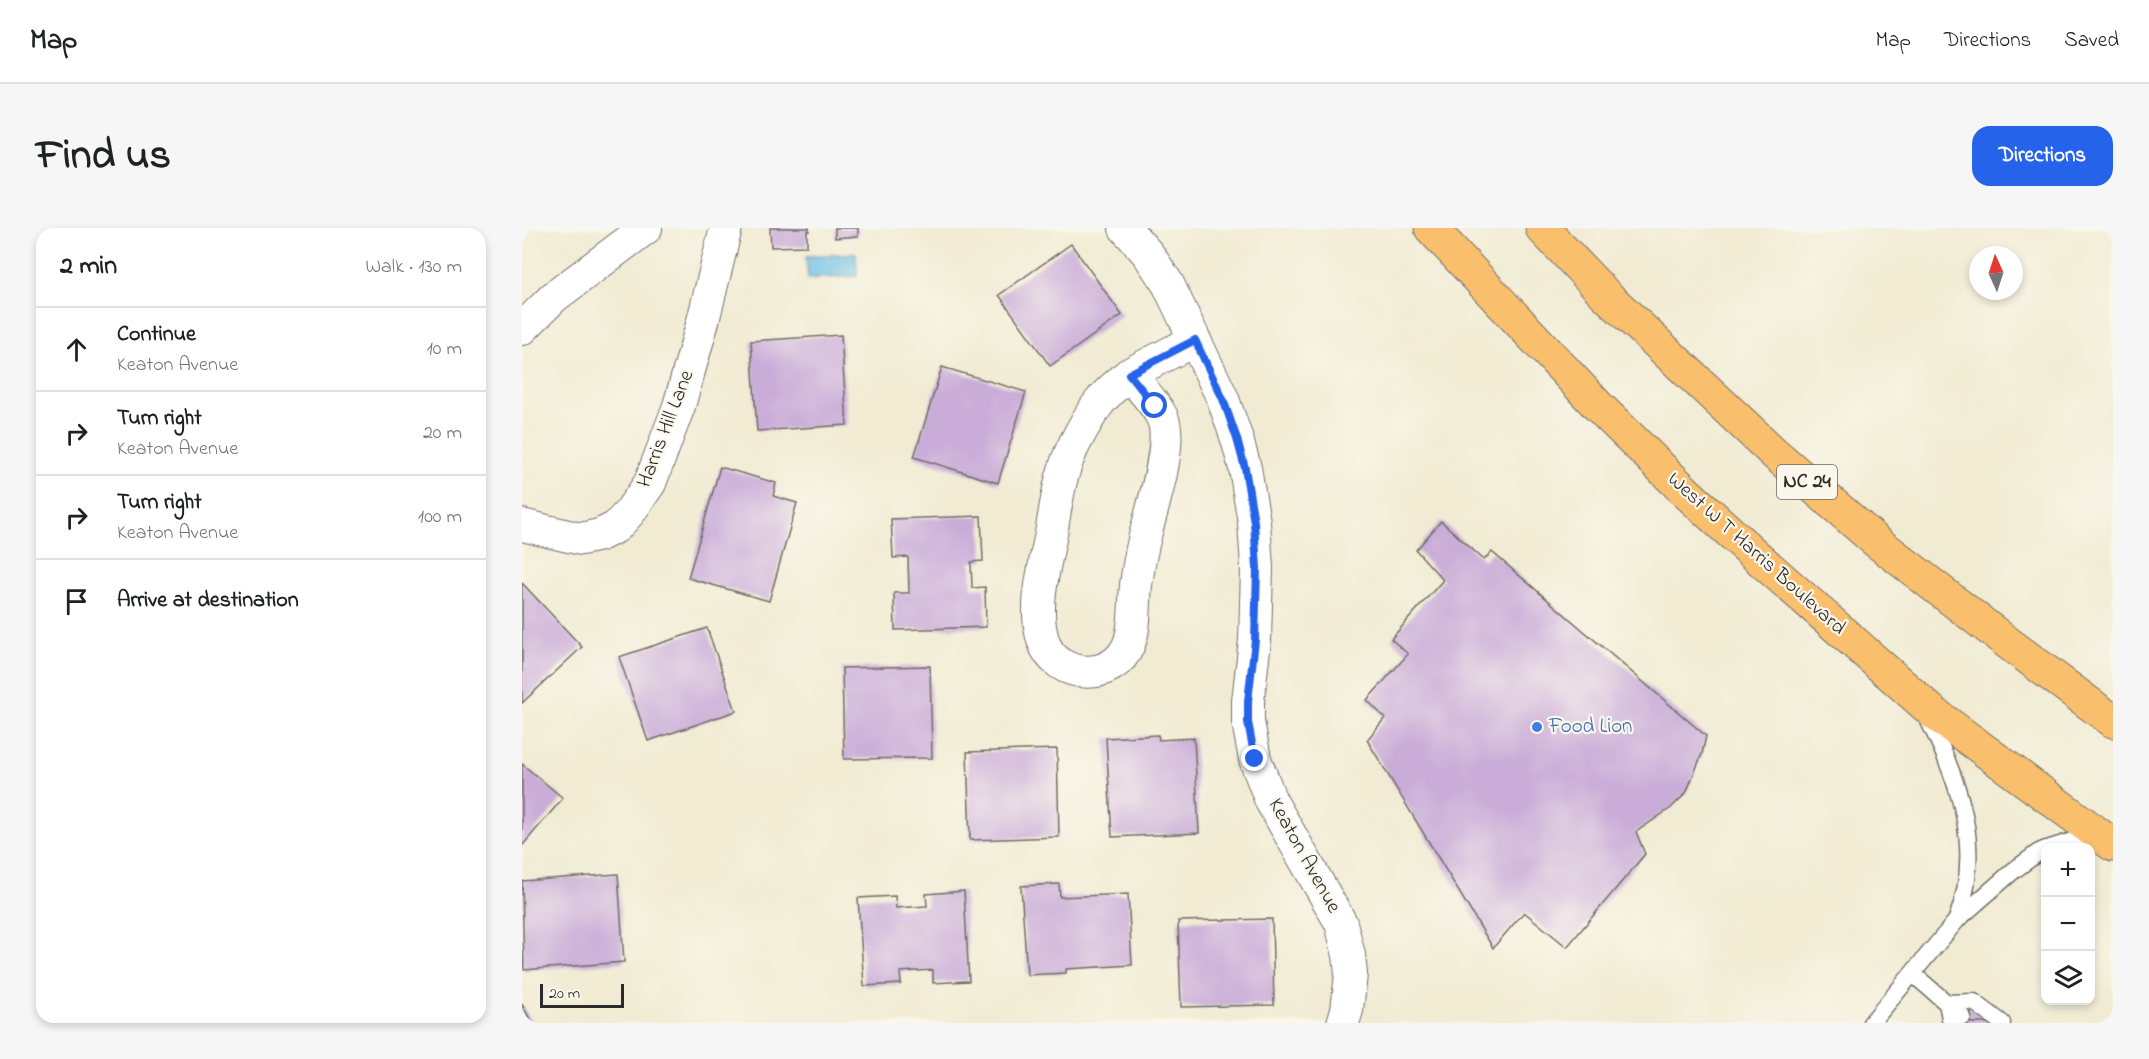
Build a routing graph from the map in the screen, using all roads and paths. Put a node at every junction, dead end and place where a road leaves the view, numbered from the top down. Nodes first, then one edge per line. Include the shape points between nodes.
1 (646, 228) edge
2 (726, 228) edge
3 (1125, 228) edge
4 (1431, 228) edge
5 (1542, 228) edge
6 (522, 329) edge
7 (1195, 340) junction
8 (1129, 374) junction
9 (522, 525) edge
10 (1919, 700) junction
11 (2113, 721) edge
12 (2105, 839) edge
13 (2081, 843) edge
14 (2041, 851) edge
15 (1957, 920) junction
16 (1913, 974) junction
17 (1947, 1004) junction
18 (1957, 1020) edge
19 (1343, 1023) edge
20 (1871, 1023) edge
21 (2002, 1023) edge

1 - 6 street via 555,297
2 - 9 street, Harris Hill Lane via 682,396 650,483 616,527 600,535 581,539
3 - 7 street, Keaton Avenue via 1168,284
4 - 10 main road, West W T Harris Boulevard via 1598,406 1687,493
5 - 11 main road, NC 24 via 1606,295 1774,453 1877,542
7 - 8 street
7 - 19 street, Keaton Avenue via 1237,439 1254,522 1255,640 1248,722 1255,759 1271,801 1341,922 1351,974
8 - 8 street via 1162,418 1167,441 1142,551 1129,644 1107,668 1080,672 1053,658 1042,637 1043,567 1058,485 1074,443 1100,401
10 - 12 main road, West W T Harris Boulevard
10 - 15 lane via 1949,760 1967,825 1965,899
12 - 13 lane
14 - 15 lane
15 - 16 lane
16 - 17 lane
16 - 20 lane
17 - 18 lane
17 - 21 lane via 1974,1002

